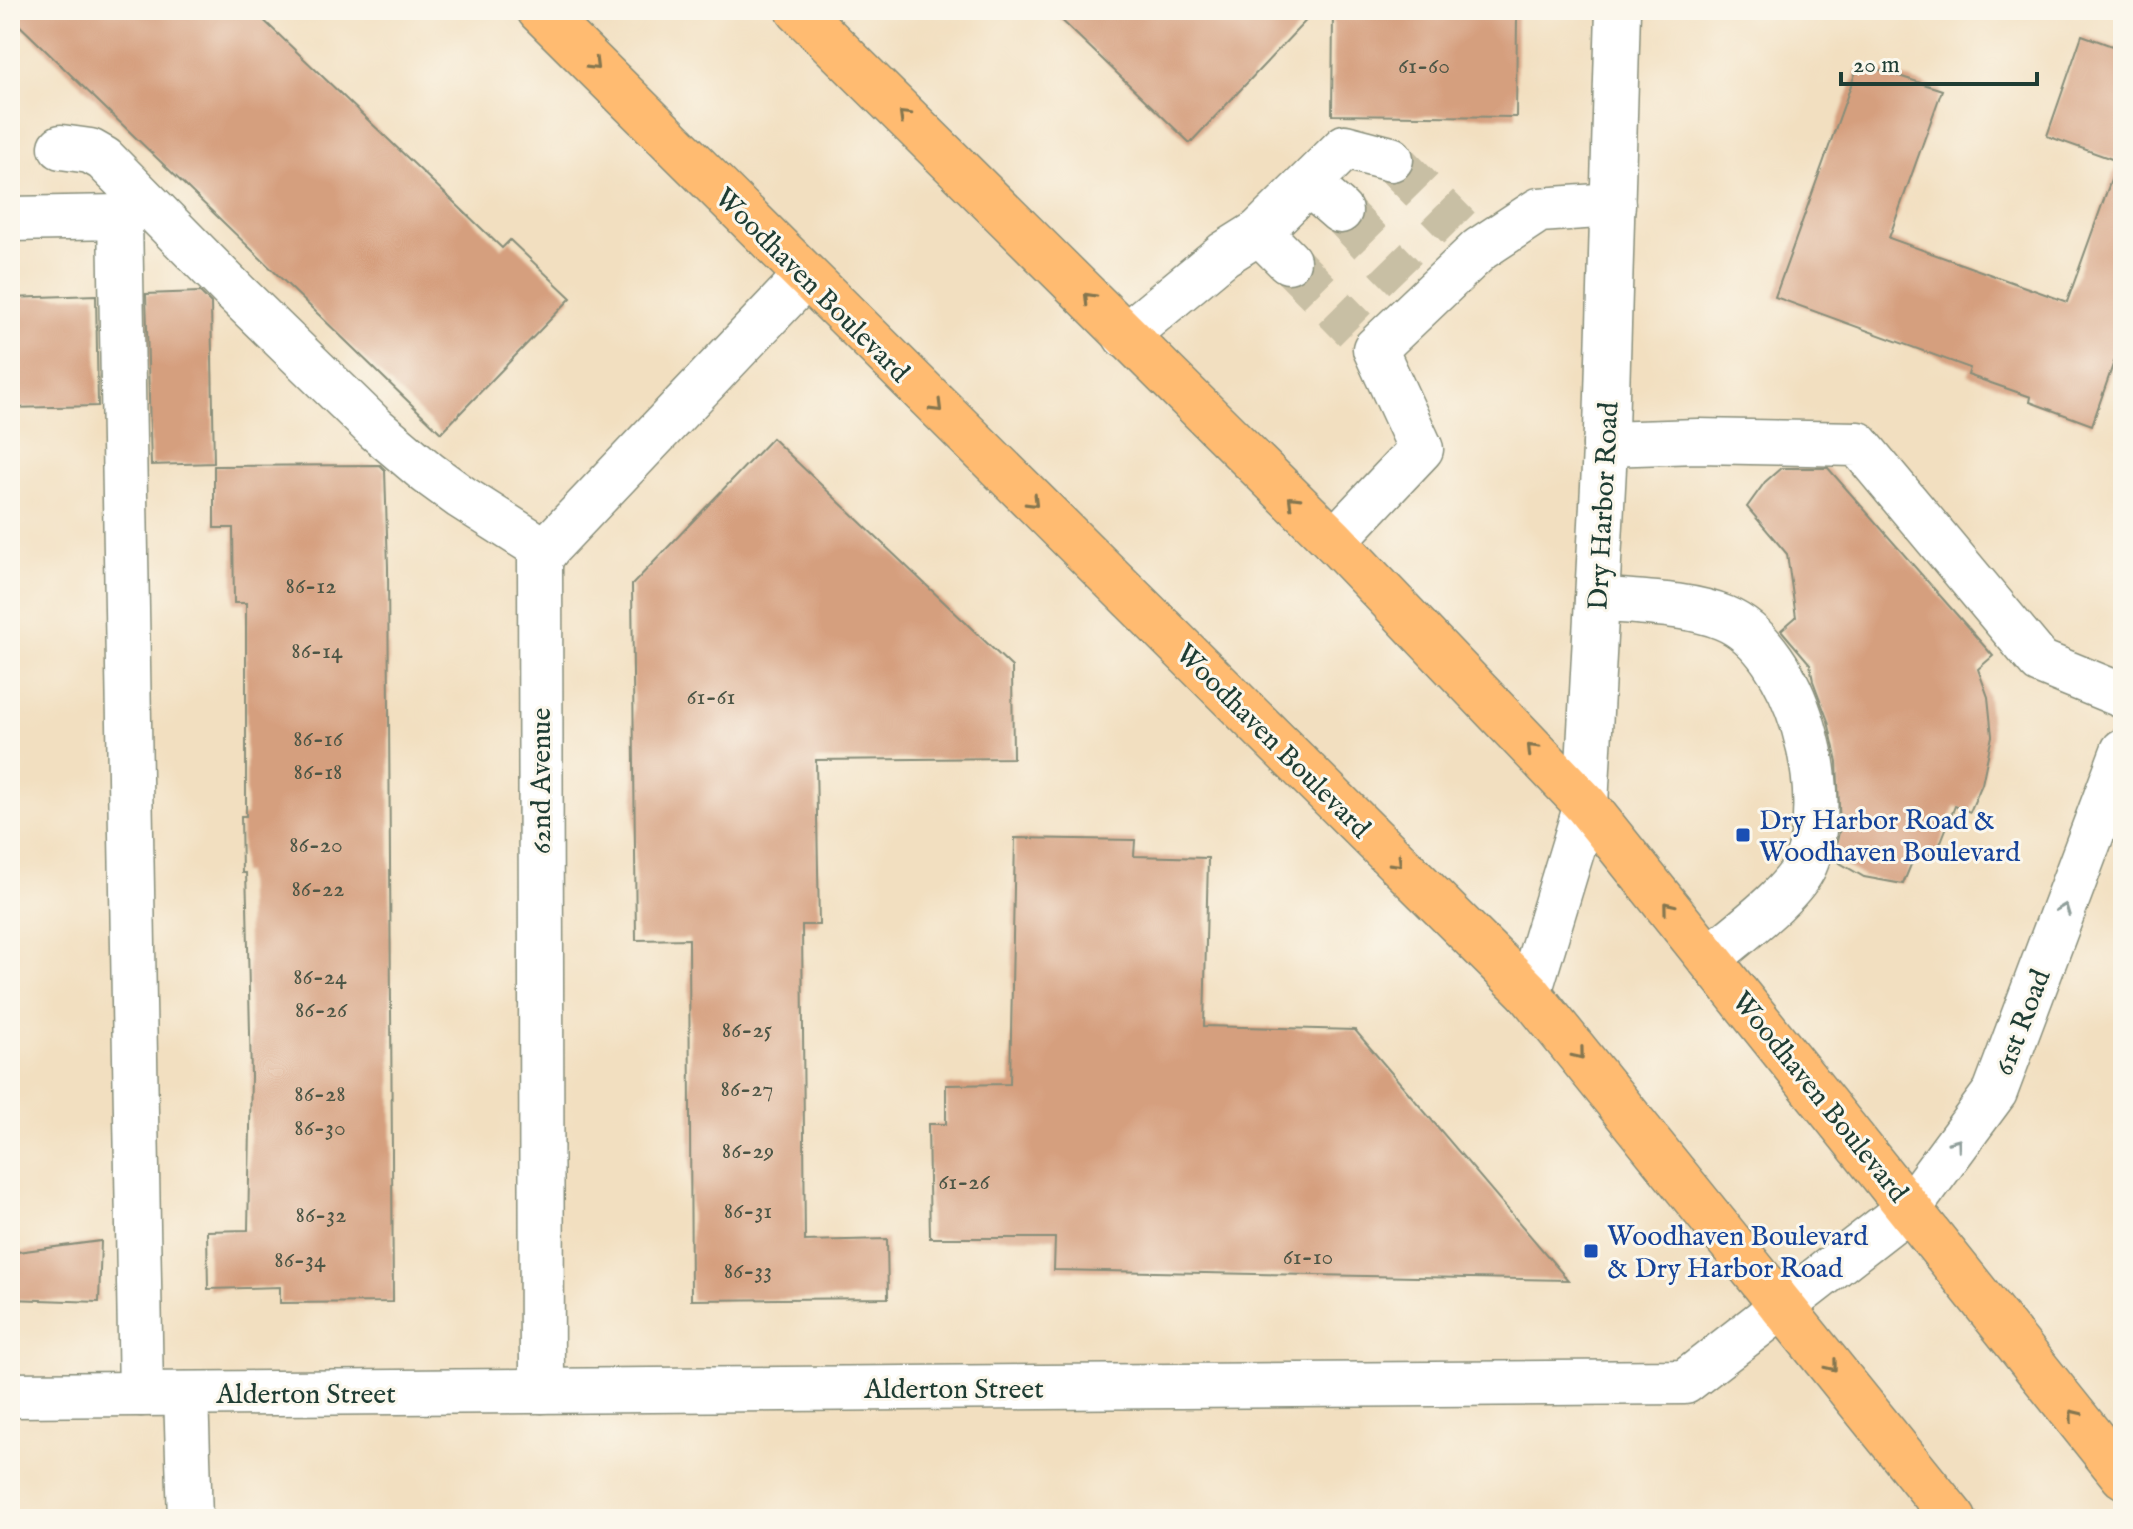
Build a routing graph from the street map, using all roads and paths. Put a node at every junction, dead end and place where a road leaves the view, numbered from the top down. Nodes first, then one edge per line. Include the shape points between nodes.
1 (539, 10) edge
2 (798, 10) edge
3 (1618, 10) edge
4 (61, 147) dead end
5 (1391, 159) tunnel mouth
6 (1613, 205) junction
7 (10, 219) edge
8 (805, 277) junction
9 (1125, 336) junction
10 (1605, 444) junction
11 (1334, 541) junction
12 (546, 551) junction
13 (1597, 599) junction
14 (2123, 696) edge
15 (2123, 751) edge
16 (1586, 805) junction
17 (1710, 958) junction
18 (1529, 993) junction
19 (1910, 1207) junction
20 (1854, 1250) joint
21 (1783, 1305) junction
22 (542, 1391) junction
23 (141, 1394) junction
24 (186, 1394) junction
25 (10, 1395) edge
26 (2123, 1476) edge
27 (190, 1519) edge
28 (1954, 1519) edge

1 -> 8 main road, Woodhaven Boulevard
9 -> 2 main road, Woodhaven Boulevard
3 - 6 street, Dry Harbor Road
4 - 12 street via 104,159 376,429 461,497
5 - 9 street via 1345,147 1325,197 1274,247 1224,254
6 - 10 street, Dry Harbor Road
6 - 11 street via 1539,210 1469,238 1365,339 1421,449
7 - 23 street via 120,217
8 - 12 street
8 -> 18 main road, Woodhaven Boulevard
11 -> 9 main road, Woodhaven Boulevard
10 - 13 street, Dry Harbor Road
10 - 14 street via 1858,444 2040,662
16 -> 11 main road, Woodhaven Boulevard
12 - 22 street, 62nd Avenue via 540,556
13 - 16 street, Dry Harbor Road
13 - 17 street via 1725,618 1768,654 1803,725 1817,807 1805,866 1795,883
19 -> 15 street, 61st Road via 1995,1092
17 -> 16 main road, Woodhaven Boulevard
16 - 18 street, Dry Harbor Road
17 - 19 main road, Woodhaven Boulevard
18 -> 21 main road, Woodhaven Boulevard
19 - 20 street, 61st Road
26 -> 19 main road, Woodhaven Boulevard
20 - 21 street, Alderton Street
21 - 22 street, Alderton Street via 1685,1382
21 -> 28 main road, Woodhaven Boulevard
22 - 24 street, Alderton Street
23 - 24 street, Alderton Street
23 - 25 street, Alderton Street
24 - 27 street

